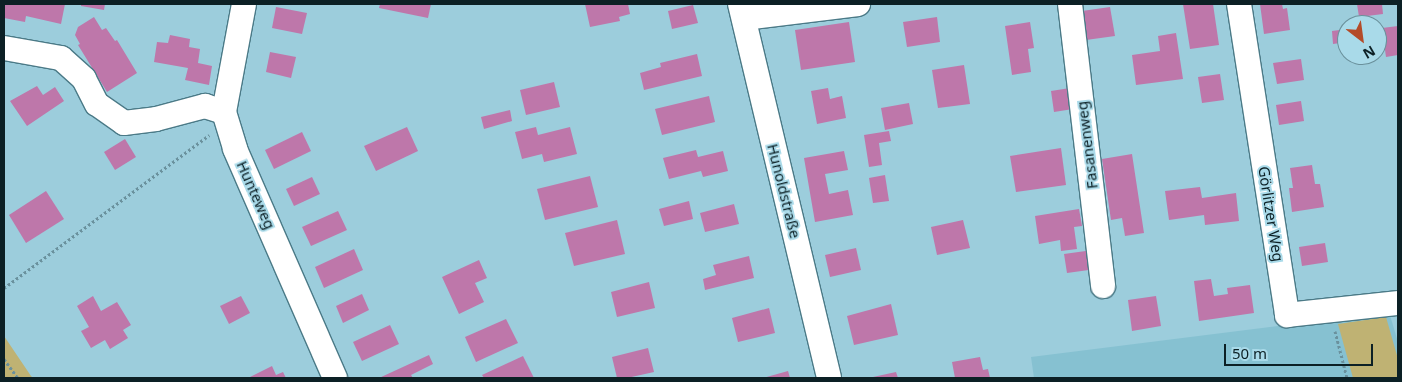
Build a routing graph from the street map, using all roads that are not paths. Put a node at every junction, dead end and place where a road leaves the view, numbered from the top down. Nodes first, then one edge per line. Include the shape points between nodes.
1 (244, 4) edge
2 (858, 4) edge
3 (1070, 4) edge
4 (1238, 4) edge
5 (742, 11) edge
6 (4, 48) edge
7 (224, 112) junction
8 (1103, 286) dead end
9 (1398, 303) edge
10 (335, 378) edge
11 (829, 378) edge

1 - 7 street, Hunteweg
2 - 5 street
3 - 8 street, Fasanenweg
4 - 9 street, Görlitzer Weg via 1287,315
5 - 11 street, Hunoldstraße
6 - 7 street via 62,58 84,79 97,104 124,122 156,119 206,106
7 - 10 street, Hunteweg via 235,149

